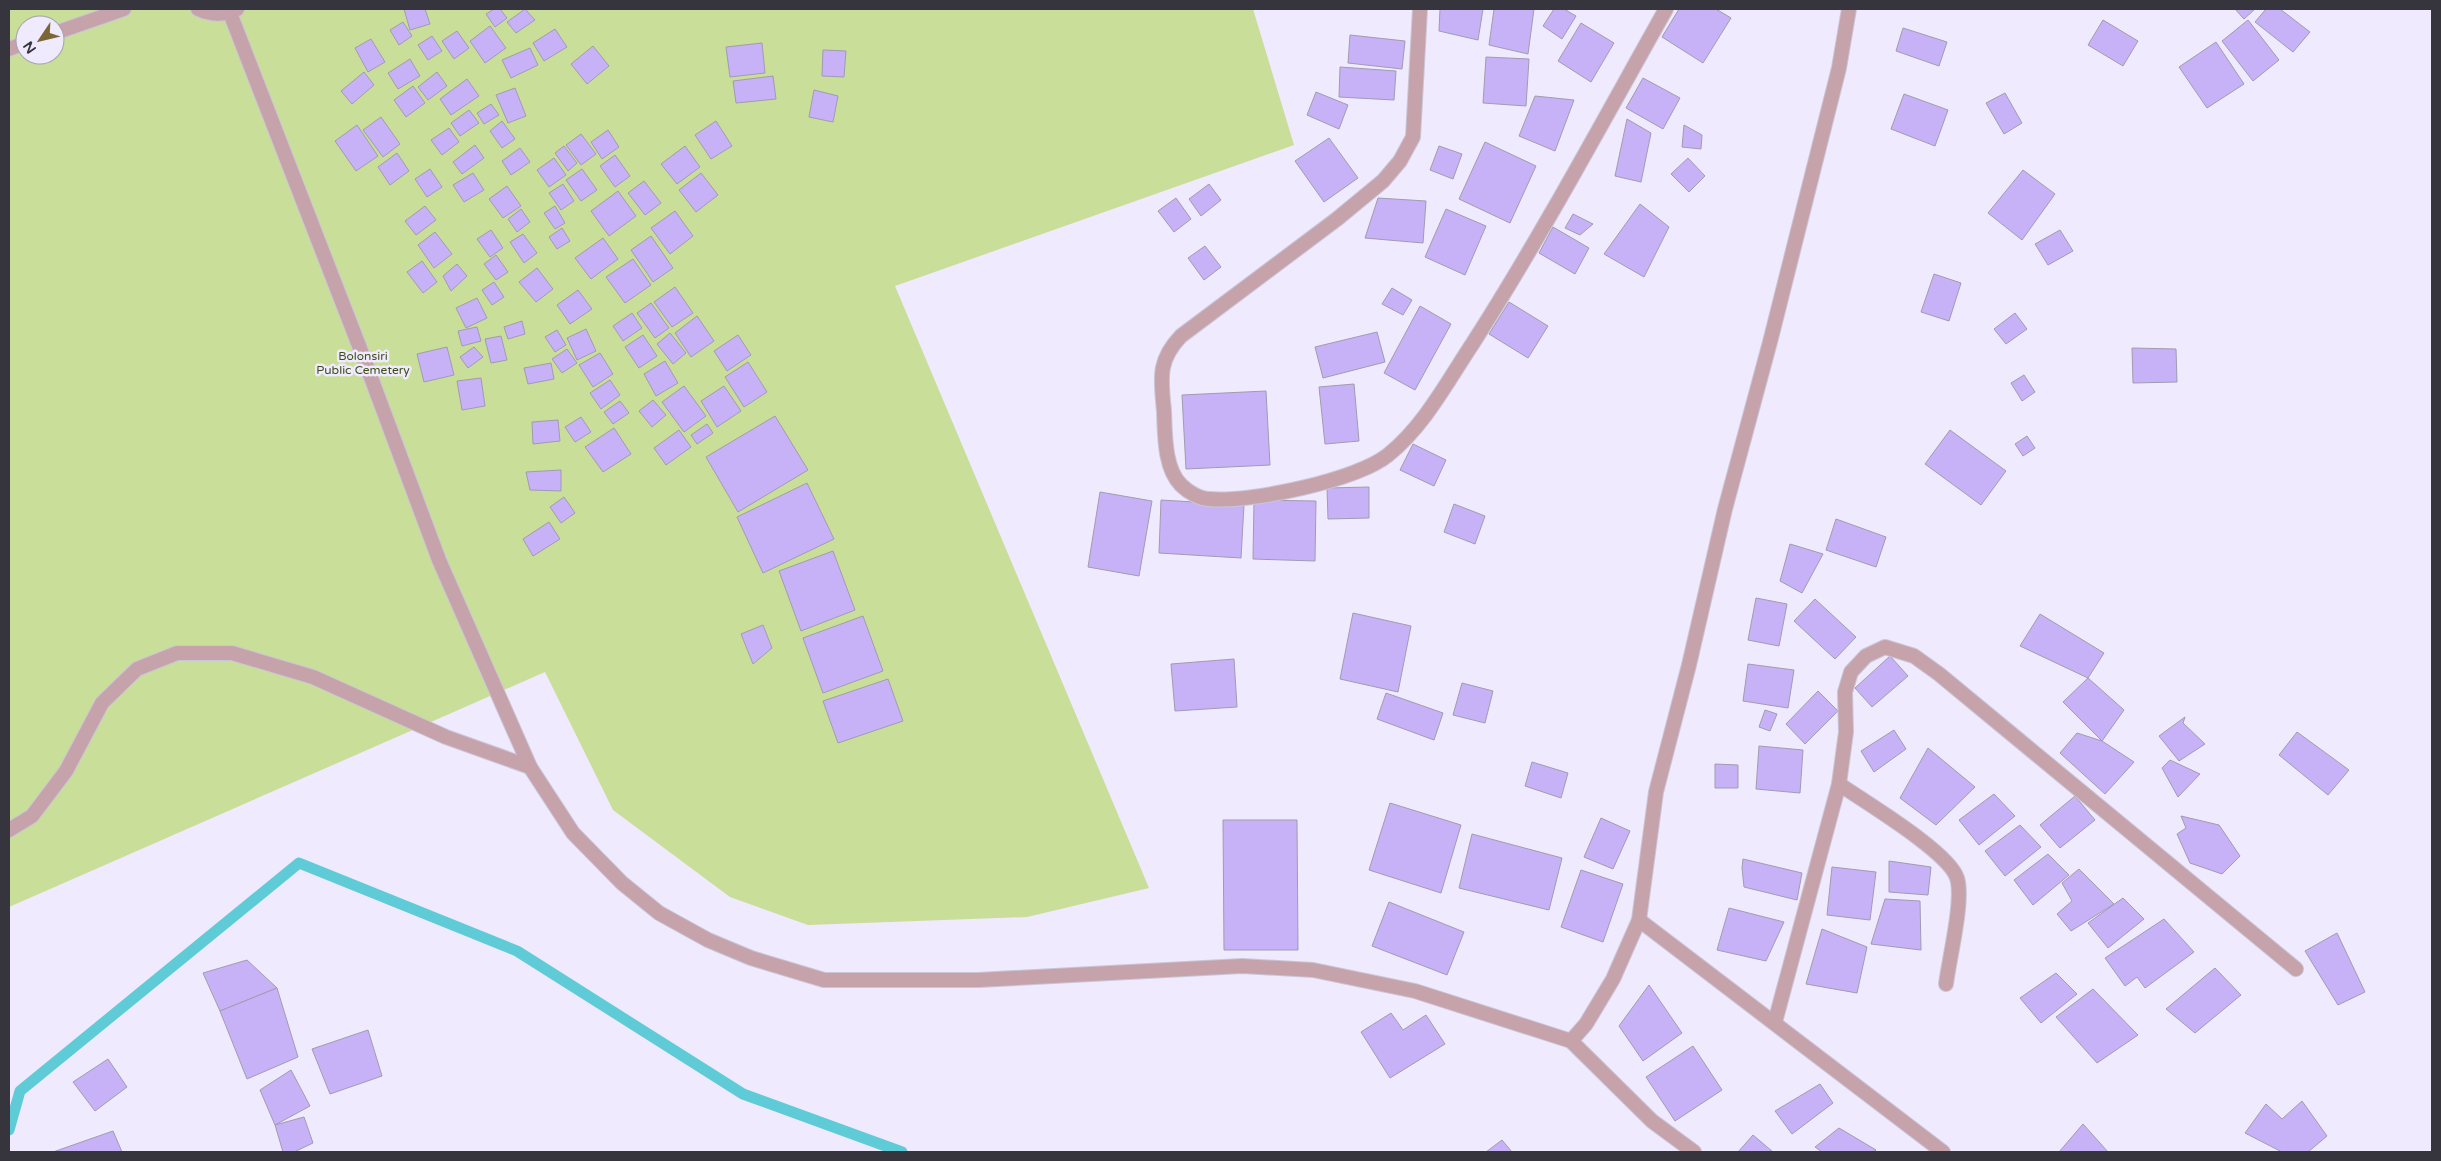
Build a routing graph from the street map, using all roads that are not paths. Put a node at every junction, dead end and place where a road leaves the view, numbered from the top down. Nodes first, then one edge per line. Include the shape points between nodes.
1 (124, 9) edge
2 (198, 9) edge
3 (1420, 9) edge
4 (1666, 9) edge
5 (1849, 9) edge
6 (234, 11) edge
7 (65, 30) edge
8 (530, 767) junction
9 (1839, 784) junction
10 (9, 830) edge
11 (1639, 920) junction
12 (2296, 969) dead end
13 (1946, 984) dead end
14 (1775, 1022) junction
15 (1571, 1040) junction
16 (1694, 1152) edge
17 (1943, 1152) edge

1 - 7 street
2 - 6 street via 215,14
3 - 4 street via 1413,137 1400,161 1383,181 1337,219 1181,336 1164,359 1161,374 1166,447 1172,470 1180,484 1194,494 1208,500 1270,494 1334,480 1386,457 1411,434 1504,295
5 - 11 street via 1839,68 1656,792
6 - 8 street via 439,560
8 - 10 street via 446,737 313,677 232,653 177,653 137,670 102,703 66,771 32,816
8 - 15 street via 573,833 622,883 659,913 750,958 824,980 978,980 1242,966 1313,970 1415,991
9 - 12 street via 1846,732 1845,692 1851,672 1866,656 1885,647 1914,656
9 - 13 street via 1944,858 1957,878 1959,900
9 - 14 street
11 - 14 street
11 - 15 street via 1613,979 1586,1024
14 - 17 street
15 - 16 street via 1652,1121

